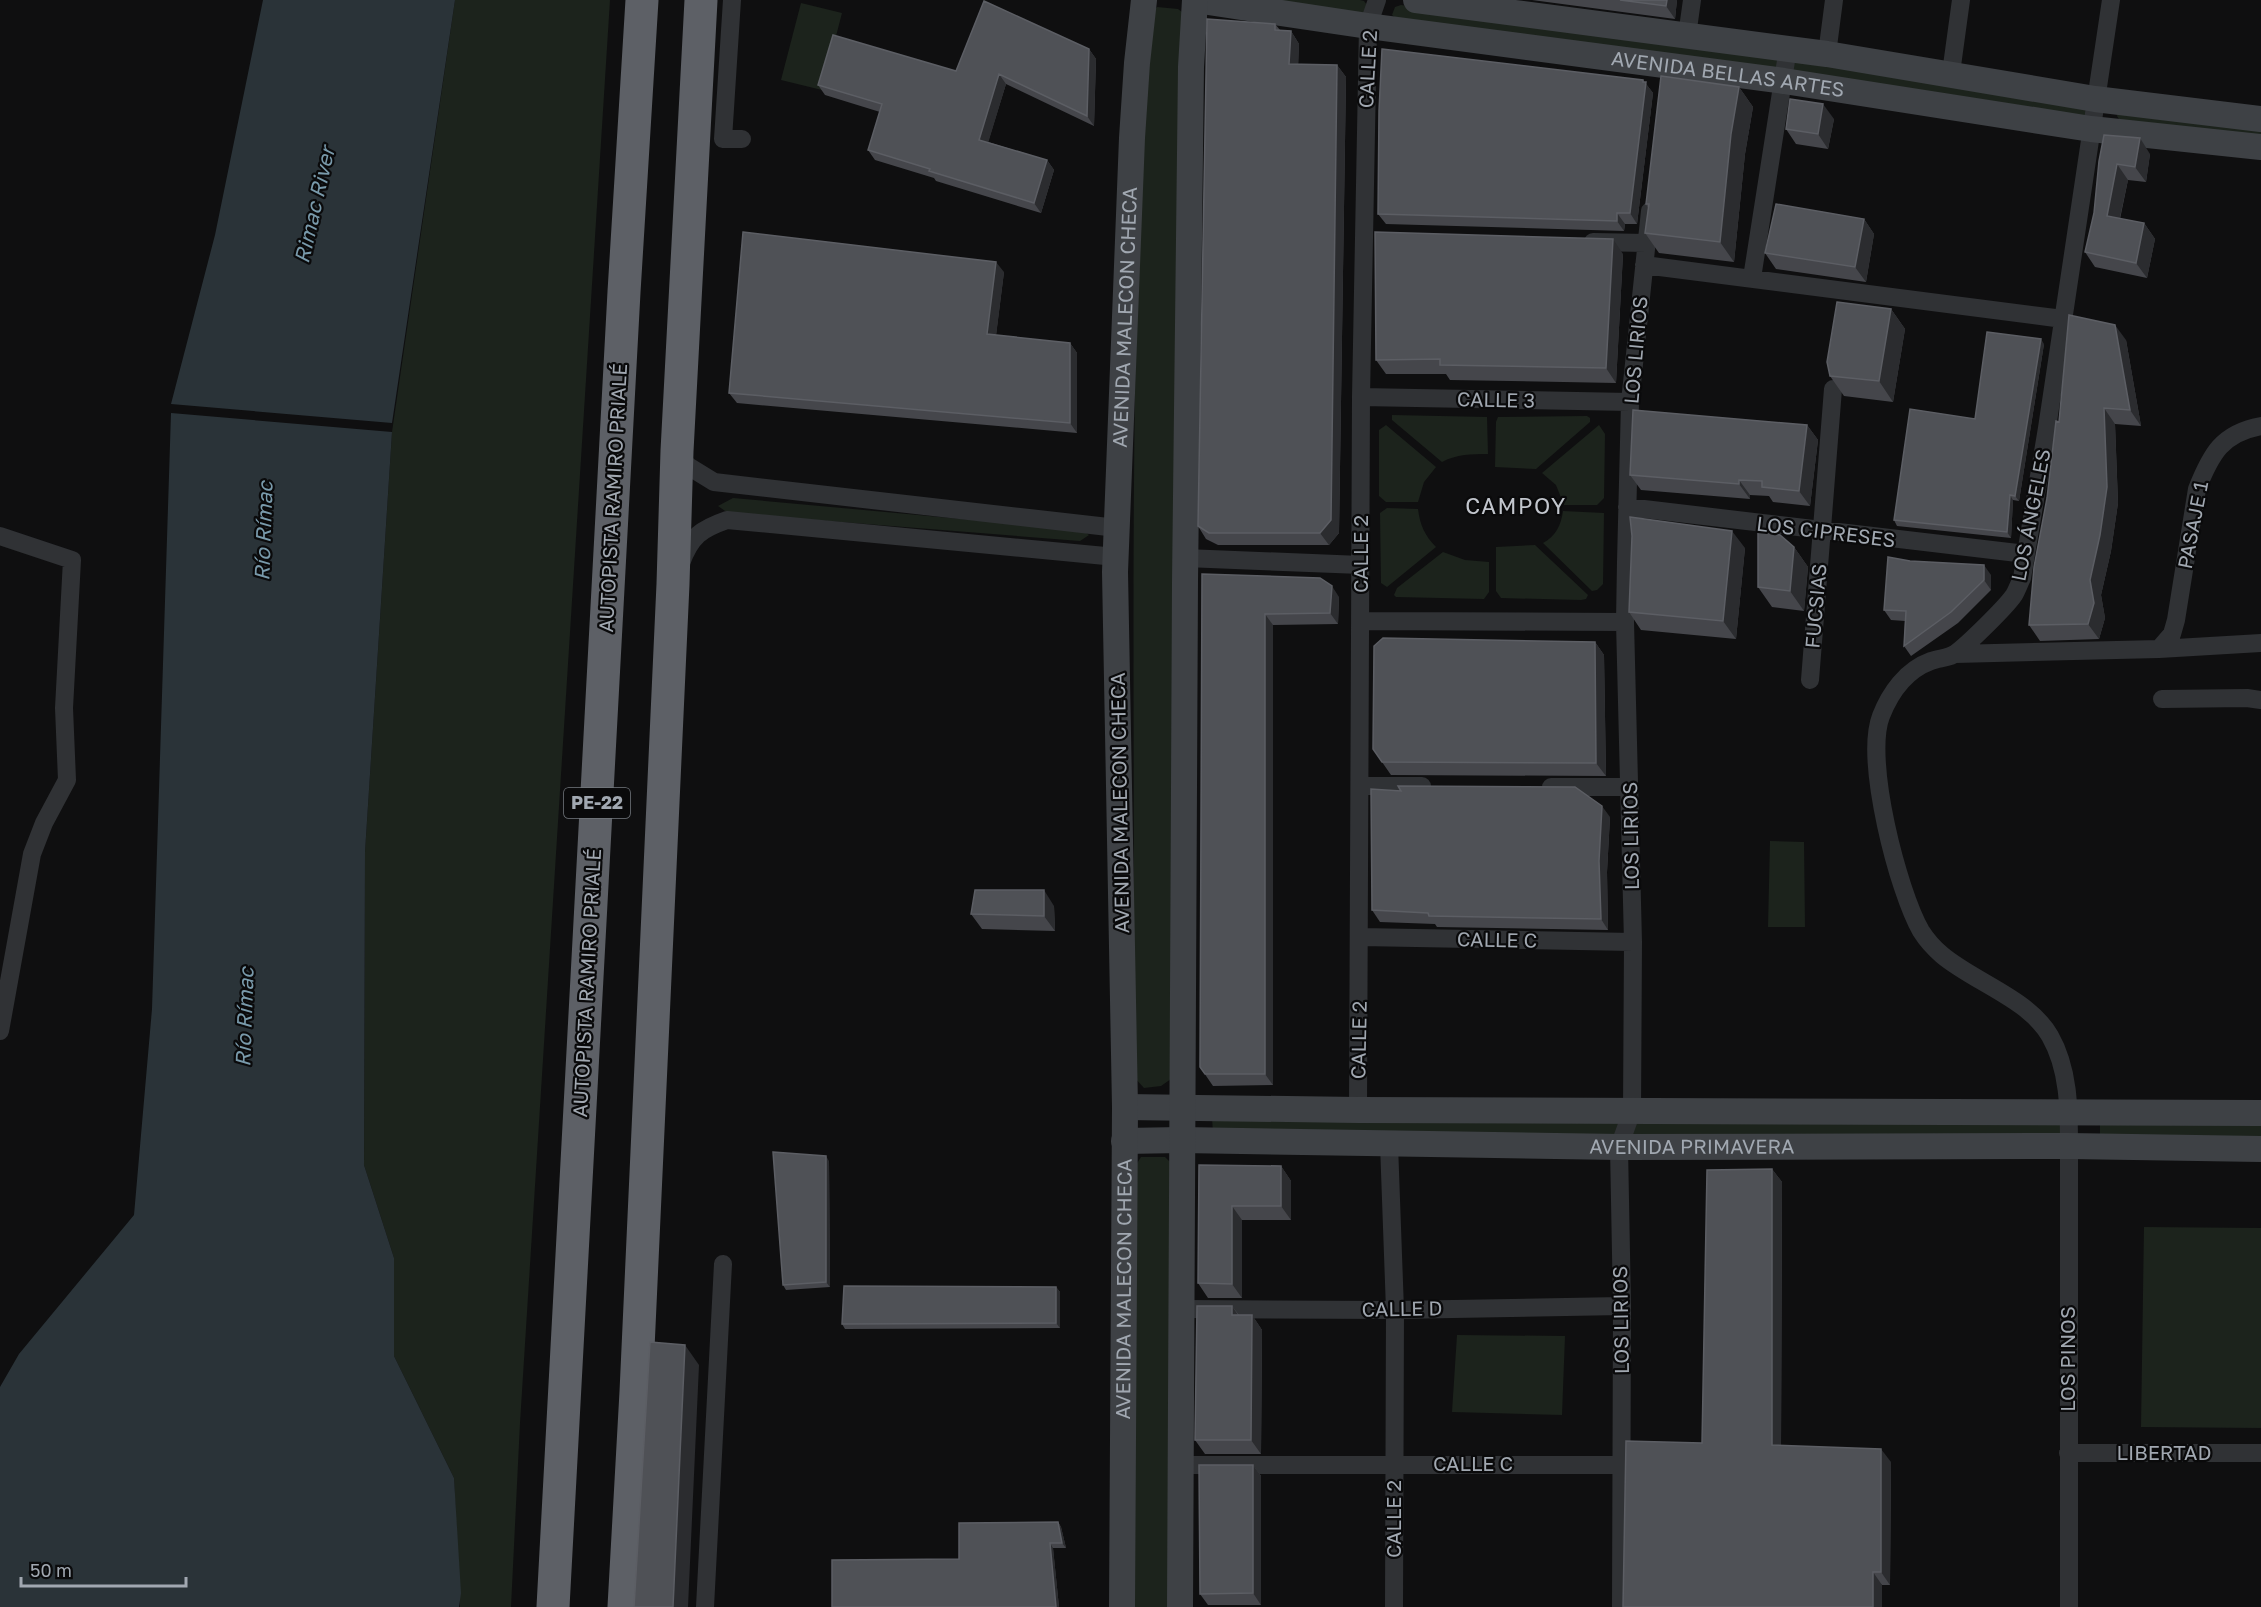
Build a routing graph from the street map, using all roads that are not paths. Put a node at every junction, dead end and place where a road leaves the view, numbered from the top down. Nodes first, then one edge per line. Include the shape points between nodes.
1 (642, 0) edge
2 (701, 0) edge
3 (732, 0) edge
4 (1144, 0) edge
5 (1195, 0) edge
6 (1377, 0) edge
7 (1416, 0) edge
8 (1692, 0) edge
9 (1834, 0) edge
10 (1961, 0) edge
11 (2111, 0) edge
12 (1368, 26) junction
13 (1687, 36) junction
14 (1788, 48) junction
15 (1827, 54) junction
16 (1951, 73) junction
17 (1784, 81) junction
18 (2095, 99) junction
19 (2261, 118) edge
20 (2091, 129) junction
21 (742, 139) dead end
22 (2261, 147) edge
23 (1652, 196) edge
24 (1363, 235) junction
25 (1387, 236) edge
26 (1575, 241) edge
27 (1646, 243) junction
28 (1644, 265) junction
29 (1752, 278) junction
30 (2063, 319) junction
31 (1833, 389) edge
32 (1361, 397) junction
33 (1630, 402) junction
34 (2261, 426) edge
35 (677, 451) junction
36 (1627, 507) junction
37 (1117, 528) junction
38 (1822, 532) junction
39 (0, 536) edge
40 (2026, 554) junction
41 (1116, 557) junction
42 (1185, 558) junction
43 (1362, 565) junction
44 (673, 584) junction
45 (1361, 621) junction
46 (1625, 622) junction
47 (2261, 643) edge
48 (2159, 650) junction
49 (1955, 654) junction
50 (1810, 680) dead end
51 (2162, 699) dead end
52 (2261, 700) edge
53 (1361, 786) junction
54 (1443, 786) edge
55 (1537, 787) edge
56 (1630, 787) junction
57 (1361, 937) junction
58 (1634, 942) junction
59 (0, 1031) edge
60 (1125, 1107) junction
61 (1181, 1108) junction
62 (1358, 1110) junction
63 (1632, 1111) junction
64 (2069, 1112) junction
65 (2261, 1113) edge
66 (1181, 1140) junction
67 (1124, 1141) junction
68 (1389, 1144) junction
69 (2069, 1146) junction
70 (1619, 1147) junction
71 (2261, 1149) edge
72 (723, 1264) dead end
73 (1622, 1306) junction
74 (1183, 1309) junction
75 (1395, 1310) junction
76 (2068, 1453) junction
77 (2261, 1453) edge
78 (1394, 1464) junction
79 (1180, 1465) junction
80 (1622, 1465) junction
81 (553, 1607) edge
82 (624, 1607) edge
83 (705, 1607) edge
84 (1122, 1607) edge
85 (1180, 1607) edge
86 (1394, 1607) edge
87 (1621, 1607) edge
88 (2069, 1607) edge

1 - 81 highway, AUTOPISTA RAMIRO PRIALÉ / PE-22
2 - 35 highway
3 - 21 street via 723,139
4 - 37 street, AVENIDA MALECON CHECA via 1132,138
5 - 12 street, AVENIDA BELLAS ARTES
5 - 42 street
6 - 12 street, CALLE 2
7 - 13 street, AVENIDA BELLAS ARTES
8 - 13 street
9 - 15 street
10 - 16 street
11 - 18 street, LOS ÁNGELES
12 - 17 street, AVENIDA BELLAS ARTES via 1667,77
12 - 24 street, CALLE 2
13 - 14 street, AVENIDA BELLAS ARTES
14 - 15 street, AVENIDA BELLAS ARTES
14 - 17 street
15 - 16 street, AVENIDA BELLAS ARTES
16 - 18 street, AVENIDA BELLAS ARTES
17 - 20 street, AVENIDA BELLAS ARTES
17 - 29 street
18 - 19 street, AVENIDA BELLAS ARTES
18 - 20 street, LOS ÁNGELES
20 - 22 street, AVENIDA BELLAS ARTES
20 - 30 street, LOS ÁNGELES
23 - 27 street, LOS LIRIOS
24 - 25 street
24 - 32 street, CALLE 2
26 - 27 street
27 - 28 street, LOS LIRIOS
28 - 29 street
28 - 33 street, LOS LIRIOS
29 - 30 street
30 - 40 street, LOS ÁNGELES
31 - 38 street, FUCSIAS
32 - 33 street, CALLE 3
32 - 43 street, CALLE 2
33 - 36 street, LOS LIRIOS
34 - 48 street, PASAJE 1 via 2227,438 2203,472 2174,627
35 - 37 street via 688,466 714,482
35 - 44 highway
36 - 38 street, LOS CIPRESES
36 - 46 street, LOS LIRIOS
37 - 41 street, AVENIDA MALECON CHECA
38 - 40 street, LOS CIPRESES
38 - 50 street, FUCSIAS
39 - 59 street via 72,560 64,708 67,780 32,854
40 - 49 street, LOS ÁNGELES via 2022,578 2013,596
41 - 44 street via 727,520 695,536
41 - 60 street, AVENIDA MALECON CHECA
42 - 43 street
42 - 61 street
43 - 45 street, CALLE 2
44 - 82 highway
45 - 46 street
45 - 53 street, CALLE 2
46 - 56 street, LOS LIRIOS
47 - 48 street
48 - 49 street
49 - 64 street, LOS ÁNGELES via 1928,662 1905,677 1889,696 1879,720 1877,774 1887,825 1908,902 1922,932 1940,954 2032,1013 2050,1035 2062,1065
51 - 52 street
53 - 54 street
53 - 57 street, CALLE 2
55 - 56 street
56 - 58 street, LOS LIRIOS
57 - 58 street, CALLE C
57 - 62 street, CALLE 2
58 - 63 street, LOS LIRIOS
60 - 61 street, AVENIDA PRIMAVERA
60 - 67 street, AVENIDA MALECON CHECA
61 - 62 street, AVENIDA PRIMAVERA
61 - 66 street
62 - 63 street, AVENIDA PRIMAVERA
63 - 64 street, AVENIDA PRIMAVERA
63 - 70 street, LOS LIRIOS
64 - 65 street, AVENIDA PRIMAVERA
64 - 69 street, LOS PINOS
66 - 67 street, AVENIDA PRIMAVERA
66 - 68 street, AVENIDA PRIMAVERA
66 - 74 street
67 - 84 street, AVENIDA MALECON CHECA
68 - 70 street, AVENIDA PRIMAVERA
68 - 75 street, CALLE 2
69 - 70 street, AVENIDA PRIMAVERA
69 - 71 street, AVENIDA PRIMAVERA
69 - 76 street, LOS PINOS
70 - 73 street, LOS LIRIOS
72 - 83 street
73 - 75 street, CALLE D
73 - 80 street, LOS LIRIOS
74 - 75 street, CALLE D
74 - 79 street
75 - 78 street, CALLE 2
76 - 77 street, LIBERTAD
76 - 88 street, LOS PINOS
78 - 79 street, CALLE C
78 - 80 street, CALLE C
78 - 86 street, CALLE 2
79 - 85 street
80 - 87 street, LOS LIRIOS

